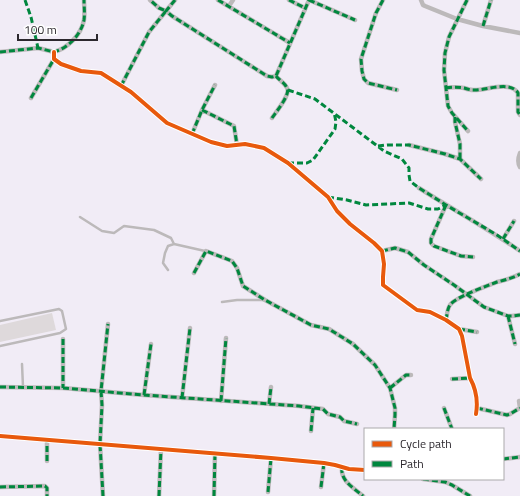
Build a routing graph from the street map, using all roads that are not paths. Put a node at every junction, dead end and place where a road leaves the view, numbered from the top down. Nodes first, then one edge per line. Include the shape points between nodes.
1 (84, 0) edge
2 (150, 0) edge
3 (175, 0) edge
4 (218, 0) edge
5 (233, 0) edge
6 (289, 0) edge
7 (309, 0) edge
8 (383, 0) edge
9 (421, 0) edge
10 (466, 0) edge
11 (491, 0) edge
12 (229, 6) junction
13 (305, 8) junction
14 (166, 11) junction
15 (457, 19) junction
16 (355, 20) dead end
17 (483, 26) junction
18 (520, 33) edge
19 (290, 43) junction
20 (0, 52) edge
21 (54, 52) junction
22 (54, 59) junction
23 (276, 76) junction
24 (215, 85) dead end
25 (121, 86) junction
26 (446, 88) junction
27 (397, 90) dead end
28 (31, 98) dead end
29 (202, 110) junction
30 (520, 115) edge
31 (455, 117) junction
32 (272, 118) dead end
33 (468, 131) dead end
34 (192, 134) junction
35 (237, 145) junction
36 (409, 145) dead end
37 (520, 153) edge
38 (460, 159) junction
39 (520, 167) edge
40 (481, 179) dead end
41 (419, 188) dead end
42 (446, 205) junction
43 (80, 217) dead end
44 (514, 221) dead end
45 (503, 239) junction
46 (174, 244) junction
47 (206, 251) junction
48 (520, 251) edge
49 (382, 252) junction
50 (473, 257) dead end
51 (168, 270) dead end
52 (194, 273) dead end
53 (520, 274) edge
54 (467, 294) junction
55 (265, 300) junction
56 (222, 302) dead end
57 (520, 315) edge
58 (508, 316) junction
59 (446, 320) junction
60 (0, 321) edge
61 (108, 324) dead end
62 (190, 328) dead end
63 (459, 329) junction
64 (476, 332) dead end
65 (226, 338) dead end
66 (63, 339) dead end
67 (151, 344) dead end
68 (515, 344) dead end
69 (0, 346) edge
70 (22, 364) dead end
71 (411, 375) dead end
72 (470, 378) junction
73 (452, 379) dead end
74 (0, 387) edge
75 (23, 387) junction
76 (271, 387) dead end
77 (63, 388) junction
78 (390, 388) junction
79 (101, 391) junction
80 (144, 395) junction
81 (182, 398) junction
82 (221, 401) junction
83 (519, 401) dead end
84 (269, 404) junction
85 (313, 408) junction
86 (444, 408) dead end
87 (477, 408) junction
88 (520, 408) edge
89 (476, 414) dead end
90 (356, 424) dead end
91 (394, 428) edge
92 (452, 428) edge
93 (311, 431) dead end
94 (0, 436) edge
95 (47, 440) junction
96 (100, 444) junction
97 (161, 449) junction
98 (215, 453) junction
99 (520, 457) edge
100 (271, 458) junction
101 (504, 459) edge
102 (47, 462) dead end
103 (324, 463) junction
104 (342, 467) junction
105 (364, 470) edge
106 (430, 480) edge
107 (0, 487) edge
108 (322, 487) dead end
109 (268, 492) dead end
110 (47, 496) edge
111 (103, 496) edge
112 (159, 496) edge
113 (214, 496) edge
114 (363, 496) edge
115 (470, 496) edge

1 - 21 street via 84,20 79,31 66,46
2 - 14 street
3 - 14 street
4 - 12 street
5 - 12 street
6 - 13 street
7 - 13 street
7 - 16 street
8 - 27 street via 376,13 361,59 362,71 368,83
9 - 15 street via 425,6
10 - 15 street
11 - 17 street
12 - 19 street
13 - 19 street
14 - 23 street via 267,76
14 - 25 street via 150,32
15 - 17 street
15 - 26 street via 445,53
17 - 18 street
19 - 23 street
20 - 21 street via 38,48
21 - 22 street
22 - 25 street via 81,71 101,73
22 - 28 street
23 - 32 street via 288,90
24 - 29 street
25 - 34 street via 168,123
26 - 30 street via 465,88 473,91 507,87 518,93
26 - 31 street via 448,106
29 - 34 street
29 - 35 street via 234,126
31 - 33 street
31 - 38 street
34 - 35 street via 227,146
35 - 49 street via 264,148 288,163 328,197 337,211
36 - 38 street
37 - 39 street
38 - 40 street
41 - 42 street
42 - 45 street
42 - 50 street via 431,243 461,256
43 - 46 lane via 102,231 114,233 124,226 154,230 171,238
44 - 45 street
45 - 48 street
46 - 47 lane
46 - 51 lane via 168,246 165,253 163,263
47 - 52 street
47 - 55 street via 232,261 243,286
49 - 54 street via 394,248 408,252
49 - 59 street via 384,285 417,310 430,312
53 - 54 street
54 - 58 street via 484,307
54 - 59 street via 454,301
55 - 56 lane
55 - 78 street via 311,325 329,329 353,344 375,365
57 - 58 street
58 - 68 street
59 - 63 street
60 - 69 lane via 59,308 66,329 60,333
61 - 79 street
62 - 81 street
63 - 64 street
63 - 72 street
65 - 82 street
66 - 77 street
67 - 80 street
70 - 75 lane
71 - 78 street via 406,375
72 - 73 street
72 - 87 street via 476,393
74 - 75 street
75 - 77 street
76 - 84 street
77 - 79 street
78 - 91 street via 396,415
79 - 80 street
79 - 96 street
80 - 81 street
81 - 82 street
82 - 84 street
83 - 88 street
84 - 85 street
85 - 90 street
85 - 93 street
86 - 92 street
87 - 88 street via 507,415
87 - 89 street
94 - 95 street
95 - 96 street
95 - 102 street
96 - 97 street
96 - 111 street
97 - 98 street
97 - 112 street
98 - 100 street
98 - 113 street
99 - 101 street
100 - 103 street
100 - 109 street
103 - 104 street
103 - 108 street
104 - 105 street
104 - 114 street via 341,472 345,480
106 - 115 street via 445,482
107 - 110 street via 42,485 46,488

